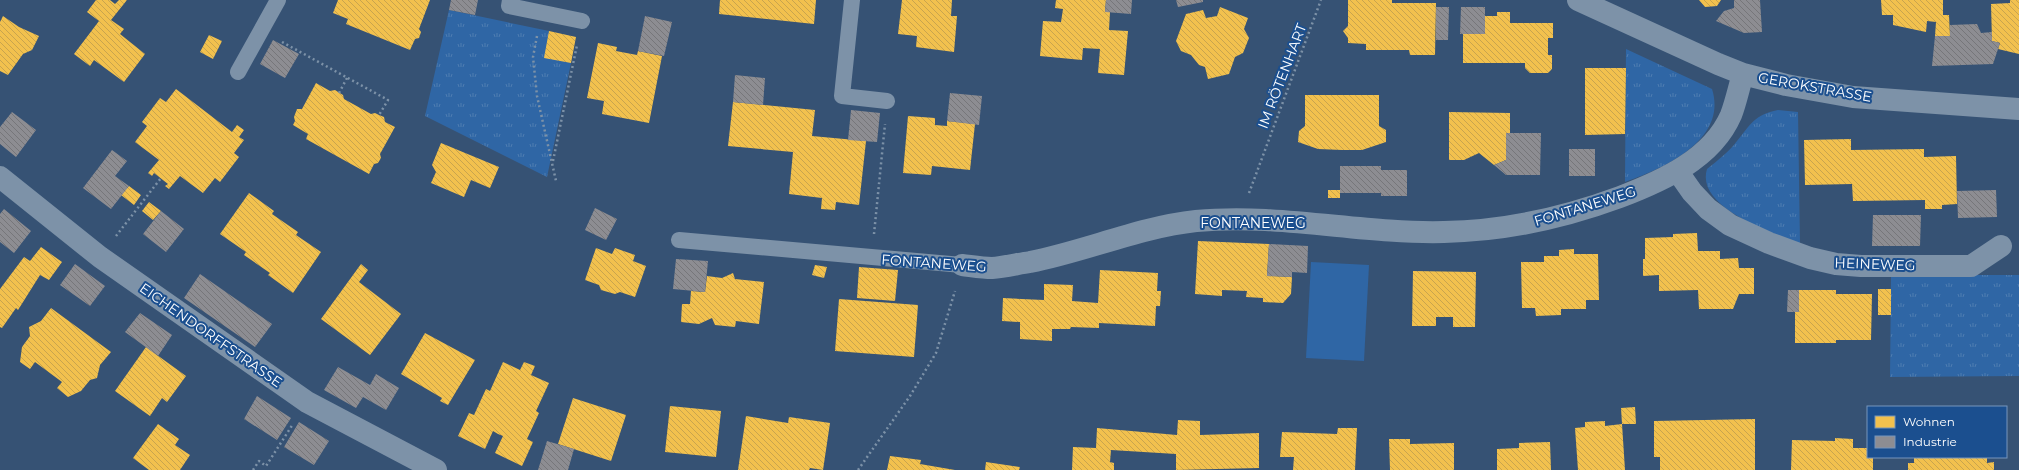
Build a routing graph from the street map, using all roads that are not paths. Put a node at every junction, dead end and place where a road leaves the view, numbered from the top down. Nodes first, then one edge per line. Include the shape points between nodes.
1 (278, 0) edge
2 (510, 0) edge
3 (852, 0) edge
4 (1578, 0) edge
5 (582, 21) road end
6 (238, 72) dead end
7 (1743, 74) junction
8 (887, 101) dead end
9 (2019, 109) edge
10 (1678, 172) junction
11 (0, 177) edge
12 (678, 240) dead end
13 (2001, 246) dead end
14 (962, 265) joint
15 (436, 470) edge

1 - 6 lane
2 - 5 lane via 509,6
3 - 8 lane via 842,96
4 - 7 street, GEROKSTRASSE
7 - 9 street, GEROKSTRASSE via 1853,97
7 - 10 street, FONTANEWEG via 1730,115 1722,130
10 - 13 street, HEINEWEG via 1708,209 1730,225 1768,243 1836,264 1971,266
10 - 14 street, FONTANEWEG via 1651,186 1574,212 1499,228 1444,232 1243,220 1196,222 1165,227 1058,256 1017,264 992,268
11 - 15 street, EICHENDORFFSTRASSE via 100,257 307,402
12 - 14 lane, FONTANEWEG

